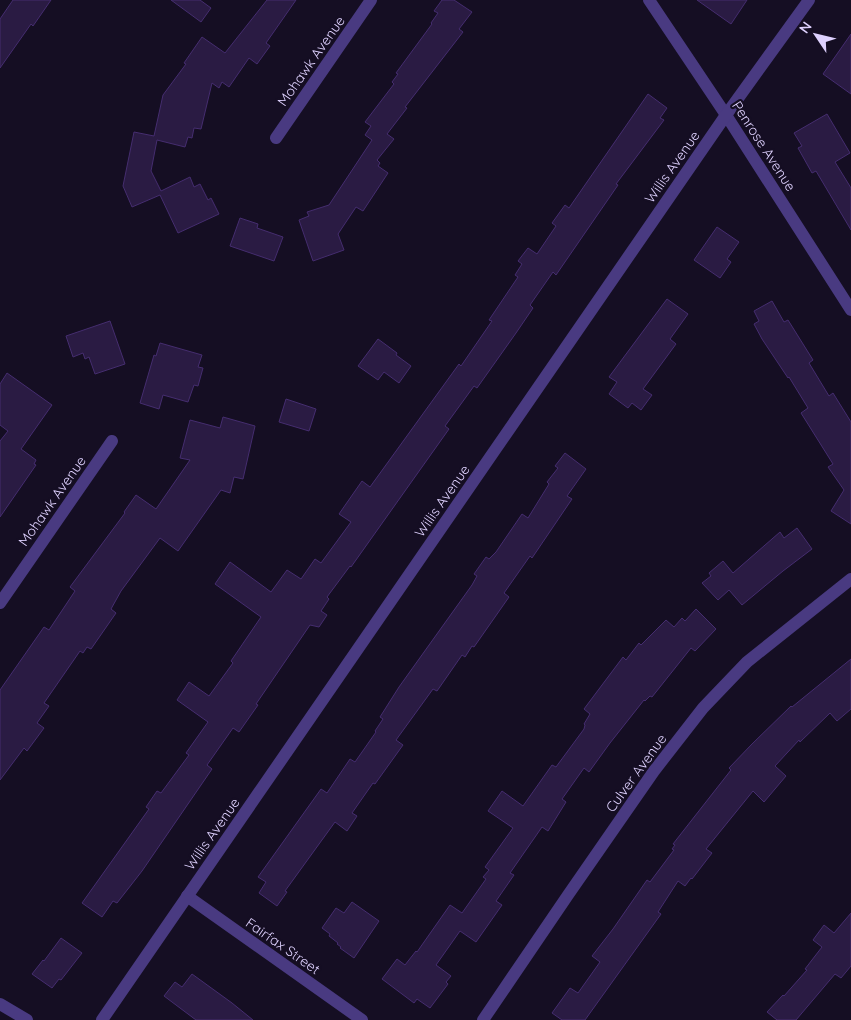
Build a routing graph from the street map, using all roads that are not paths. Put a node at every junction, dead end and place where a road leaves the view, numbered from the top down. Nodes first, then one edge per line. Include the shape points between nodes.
1 (371, 0) edge
2 (649, 0) edge
3 (809, 0) edge
4 (726, 115) junction
5 (276, 138) dead end
6 (851, 310) edge
7 (112, 441) dead end
8 (851, 579) edge
9 (0, 602) edge
10 (187, 896) junction
11 (0, 1004) edge
12 (27, 1020) edge
13 (102, 1020) edge
14 (362, 1020) edge
15 (483, 1020) edge

1 - 5 street, Mohawk Avenue
2 - 4 street, Penrose Avenue
3 - 4 street, Willis Avenue
4 - 6 street, Penrose Avenue
4 - 10 street, Willis Avenue
7 - 9 street, Mohawk Avenue
8 - 15 street, Culver Avenue via 747,662 703,708 643,787
10 - 13 street, Willis Avenue
10 - 14 street, Fairfax Street
11 - 12 street

